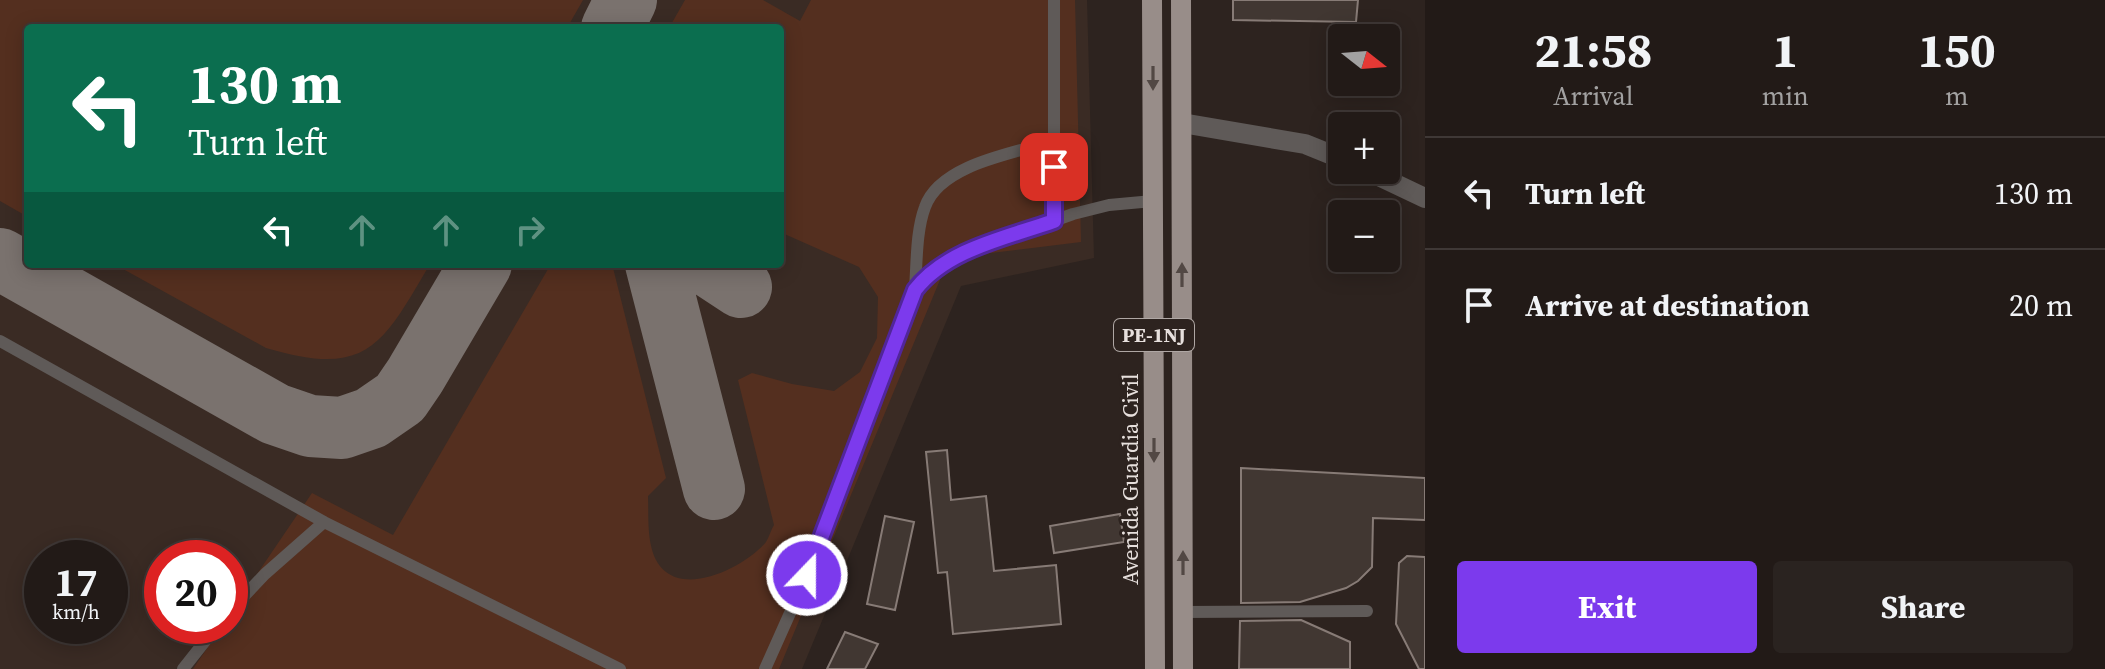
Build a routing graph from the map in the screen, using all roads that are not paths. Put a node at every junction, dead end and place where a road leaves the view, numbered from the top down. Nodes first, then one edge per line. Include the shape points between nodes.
1 (1054, 0) edge
2 (1152, 0) edge
3 (1181, 0) edge
4 (1182, 123) junction
5 (1054, 141) junction
6 (1328, 153) edge
7 (1396, 184) edge
8 (1425, 198) edge
9 (1153, 201) junction
10 (1054, 221) junction
11 (915, 290) junction
12 (0, 341) edge
13 (1182, 402) junction
14 (1154, 404) junction
15 (324, 522) junction
16 (248, 592) edge
17 (1367, 611) dead end
18 (1183, 612) junction
19 (203, 644) edge
20 (183, 669) edge
21 (620, 669) edge
22 (765, 669) edge
23 (1155, 669) edge
24 (1183, 669) edge

1 - 5 lane
2 -> 9 main road, Avenida Guardia Civil / PE-1NJ
3 - 4 main road, PE-1NJ
4 - 6 street via 1305,144
13 -> 4 main road, PE-1NJ
5 - 10 lane
5 - 11 lane via 964,169 939,184 925,206
7 - 8 street
9 - 10 lane via 1109,205
9 - 14 main road, Avenida Guardia Civil / PE-1NJ
10 - 11 lane via 964,253 927,274
11 - 22 lane via 828,523
12 - 15 lane
13 - 14 main road
18 -> 13 main road, PE-1NJ
14 -> 23 main road, Avenida Guardia Civil / PE-1NJ
15 - 16 lane
15 - 21 lane
17 - 18 lane
18 - 24 main road, PE-1NJ
19 - 20 lane

